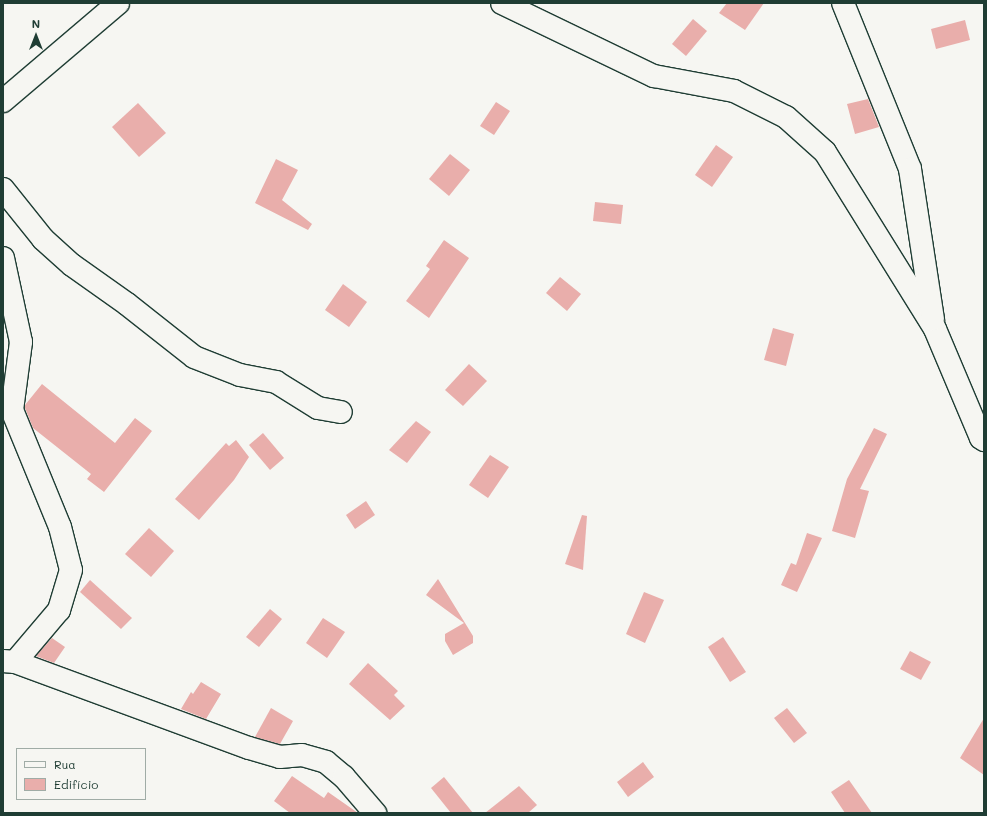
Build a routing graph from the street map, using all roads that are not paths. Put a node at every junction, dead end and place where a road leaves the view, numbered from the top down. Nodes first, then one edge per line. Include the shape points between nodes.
1 (118, 3) edge
2 (502, 3) edge
3 (843, 3) edge
4 (3, 101) edge
5 (3, 189) edge
6 (3, 258) edge
7 (935, 329) junction
8 (341, 412) dead end
9 (984, 440) edge
10 (9, 662) edge
11 (375, 813) edge

1 - 4 street
2 - 7 street via 654,76 734,91 786,117 825,152
3 - 7 street via 910,169
5 - 8 street via 43,239 72,265 194,357 240,375 276,382 318,408
6 - 10 street via 21,342 12,410 60,527 71,570 59,610
7 - 9 street
10 - 11 street via 250,748 280,757 302,754 326,762 344,777

